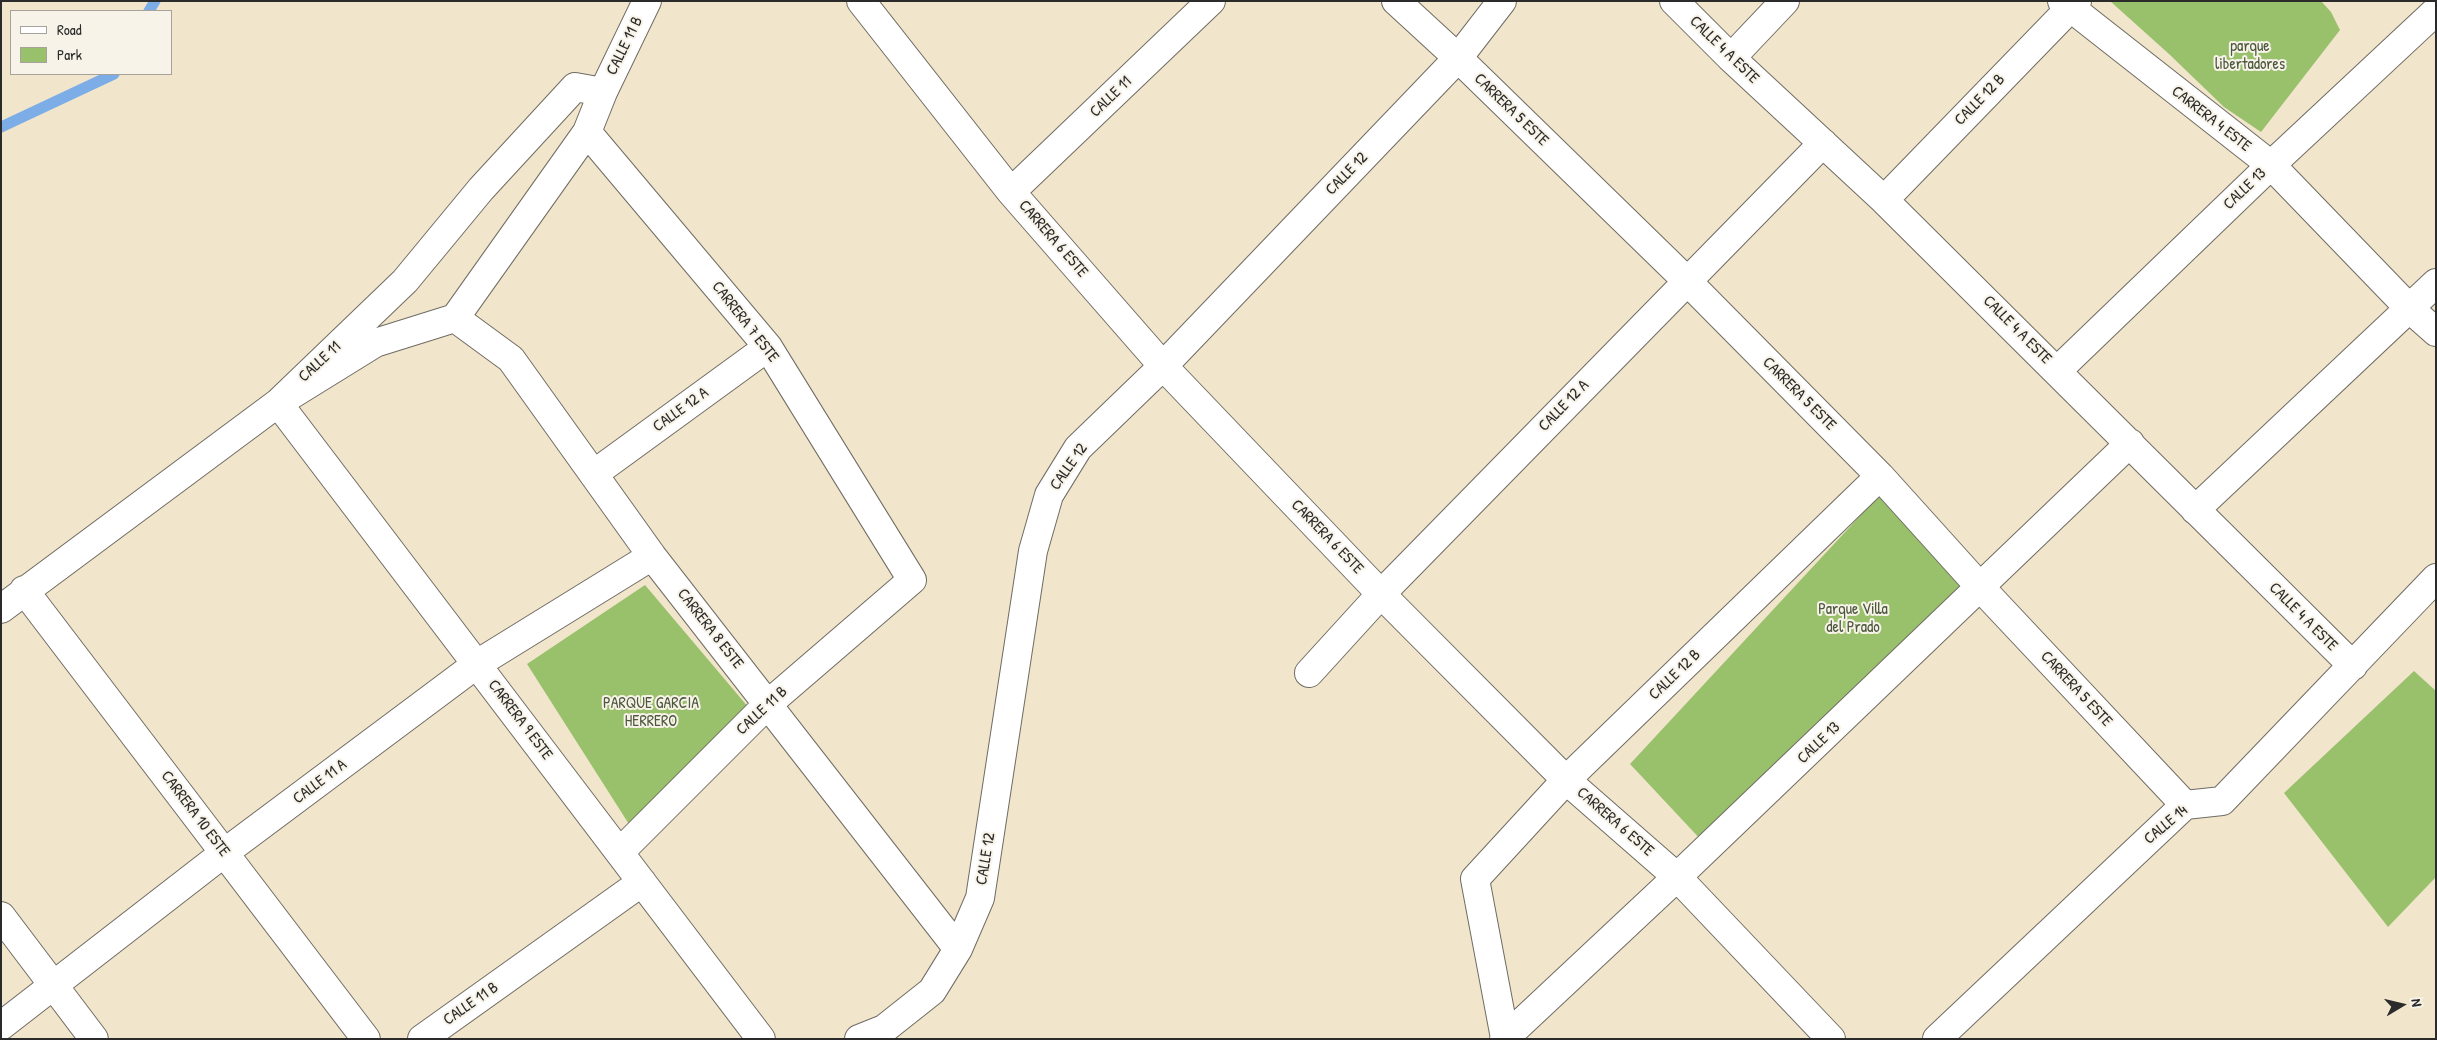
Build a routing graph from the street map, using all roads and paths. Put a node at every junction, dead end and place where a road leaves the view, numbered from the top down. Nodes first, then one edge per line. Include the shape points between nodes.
1 (647, 1) edge
2 (861, 1) edge
3 (1211, 1) edge
4 (1396, 1) edge
5 (1502, 1) edge
6 (1674, 1) edge
7 (1785, 1) edge
8 (2069, 4) edge
9 (2436, 11) edge
10 (1458, 58) junction
11 (1731, 58) junction
12 (603, 92) junction
13 (587, 132) junction
14 (1823, 143) junction
15 (2271, 165) junction
16 (1012, 192) junction
17 (1884, 200) junction
18 (1686, 280) junction
19 (2436, 283) edge
20 (2409, 308) junction
21 (455, 318) junction
22 (2436, 332) edge
23 (768, 347) junction
24 (1163, 366) junction
25 (2057, 371) junction
26 (278, 403) junction
27 (2130, 443) junction
28 (594, 473) junction
29 (1880, 476) junction
30 (2195, 510) junction
31 (652, 556) junction
32 (2436, 578) edge
33 (912, 580) joint
34 (1981, 588) junction
35 (24, 590) junction
36 (1381, 594) junction
37 (1, 609) edge
38 (477, 664) junction
39 (2353, 666) junction
40 (1309, 673) dead end
41 (768, 704) junction
42 (1566, 780) junction
43 (2185, 805) junction
44 (620, 852) junction
45 (224, 853) junction
46 (1678, 877) junction
47 (642, 882) junction
48 (1, 916) edge
49 (958, 949) junction
50 (54, 986) junction
51 (1, 1026) edge
52 (1505, 1038) edge
53 (94, 1039) edge
54 (366, 1039) edge
55 (422, 1039) edge
56 (761, 1039) edge
57 (859, 1039) edge
58 (1831, 1039) edge
59 (1936, 1039) edge

1 - 12 street, CALLE 11 B
2 - 16 street, CARRERA 6 ESTE
3 - 16 street, CALLE 11
4 - 10 street, CARRERA 5 ESTE
5 - 10 street, CALLE 12
6 - 11 street, CALLE 4 A ESTE
7 - 11 street
8 - 15 street, CARRERA 4 ESTE
8 - 17 street, CALLE 12 B
9 - 15 street, CALLE 13
10 - 18 street, CARRERA 5 ESTE
10 - 24 street, CALLE 12
11 - 14 street, CALLE 4 A ESTE
12 - 13 street, CALLE 11 B
12 - 26 street, CALLE 11 via 575,87 481,189 405,282
13 - 21 street, CALLE 11 B
13 - 23 street, CARRERA 7 ESTE
14 - 17 street, CALLE 4 A ESTE
14 - 18 street, CALLE 12 A
15 - 20 street, CARRERA 4 ESTE
15 - 25 street, CALLE 13
16 - 24 street, CARRERA 6 ESTE
17 - 25 street, CALLE 4 A ESTE
18 - 29 street, CARRERA 5 ESTE
18 - 36 street, CALLE 12 A
19 - 20 street
20 - 22 street, CARRERA 4 ESTE
20 - 30 street
21 - 26 street via 375,343
21 - 28 street, CARRERA 8 ESTE via 511,359
23 - 28 street, CALLE 12 A
23 - 33 street, CARRERA 7 ESTE
24 - 36 street, CARRERA 6 ESTE
24 - 49 street, CALLE 12 via 1078,448 1049,495 1033,551 980,898
25 - 27 street, CALLE 4 A ESTE
26 - 35 street, CALLE 11
26 - 38 street, CARRERA 9 ESTE
27 - 30 street, CALLE 4 A ESTE
27 - 34 street, CALLE 13
28 - 31 street, CARRERA 8 ESTE
29 - 34 street, CARRERA 5 ESTE
29 - 42 street, CALLE 12 B
30 - 39 street, CALLE 4 A ESTE
31 - 38 street, CALLE 11 A
31 - 41 street, CARRERA 8 ESTE
32 - 39 street, CALLE 14
33 - 41 street, CALLE 11 B
34 - 43 street, CARRERA 5 ESTE
34 - 46 street, CALLE 13
35 - 37 street, CALLE 11
35 - 45 street, CARRERA 10 ESTE
36 - 40 street, CALLE 12 A
36 - 42 street, CARRERA 6 ESTE
38 - 44 street, CARRERA 9 ESTE
38 - 45 street, CALLE 11 A
39 - 43 street, CALLE 14 via 2222,801
41 - 44 street, CALLE 11 B
41 - 49 street, CARRERA 8 ESTE
42 - 46 street, CARRERA 6 ESTE
42 - 52 street, CALLE 12 B via 1475,880
43 - 59 street, CALLE 14
44 - 47 street, CARRERA 9 ESTE
45 - 50 street, CALLE 11 A
45 - 54 street, CARRERA 10 ESTE
46 - 52 street, CALLE 13
46 - 58 street, CARRERA 6 ESTE
47 - 55 street, CALLE 11 B
47 - 56 street, CARRERA 9 ESTE
48 - 50 street
49 - 57 street, CALLE 12 via 932,991 884,1029
50 - 51 street, CALLE 11 A
50 - 53 street

